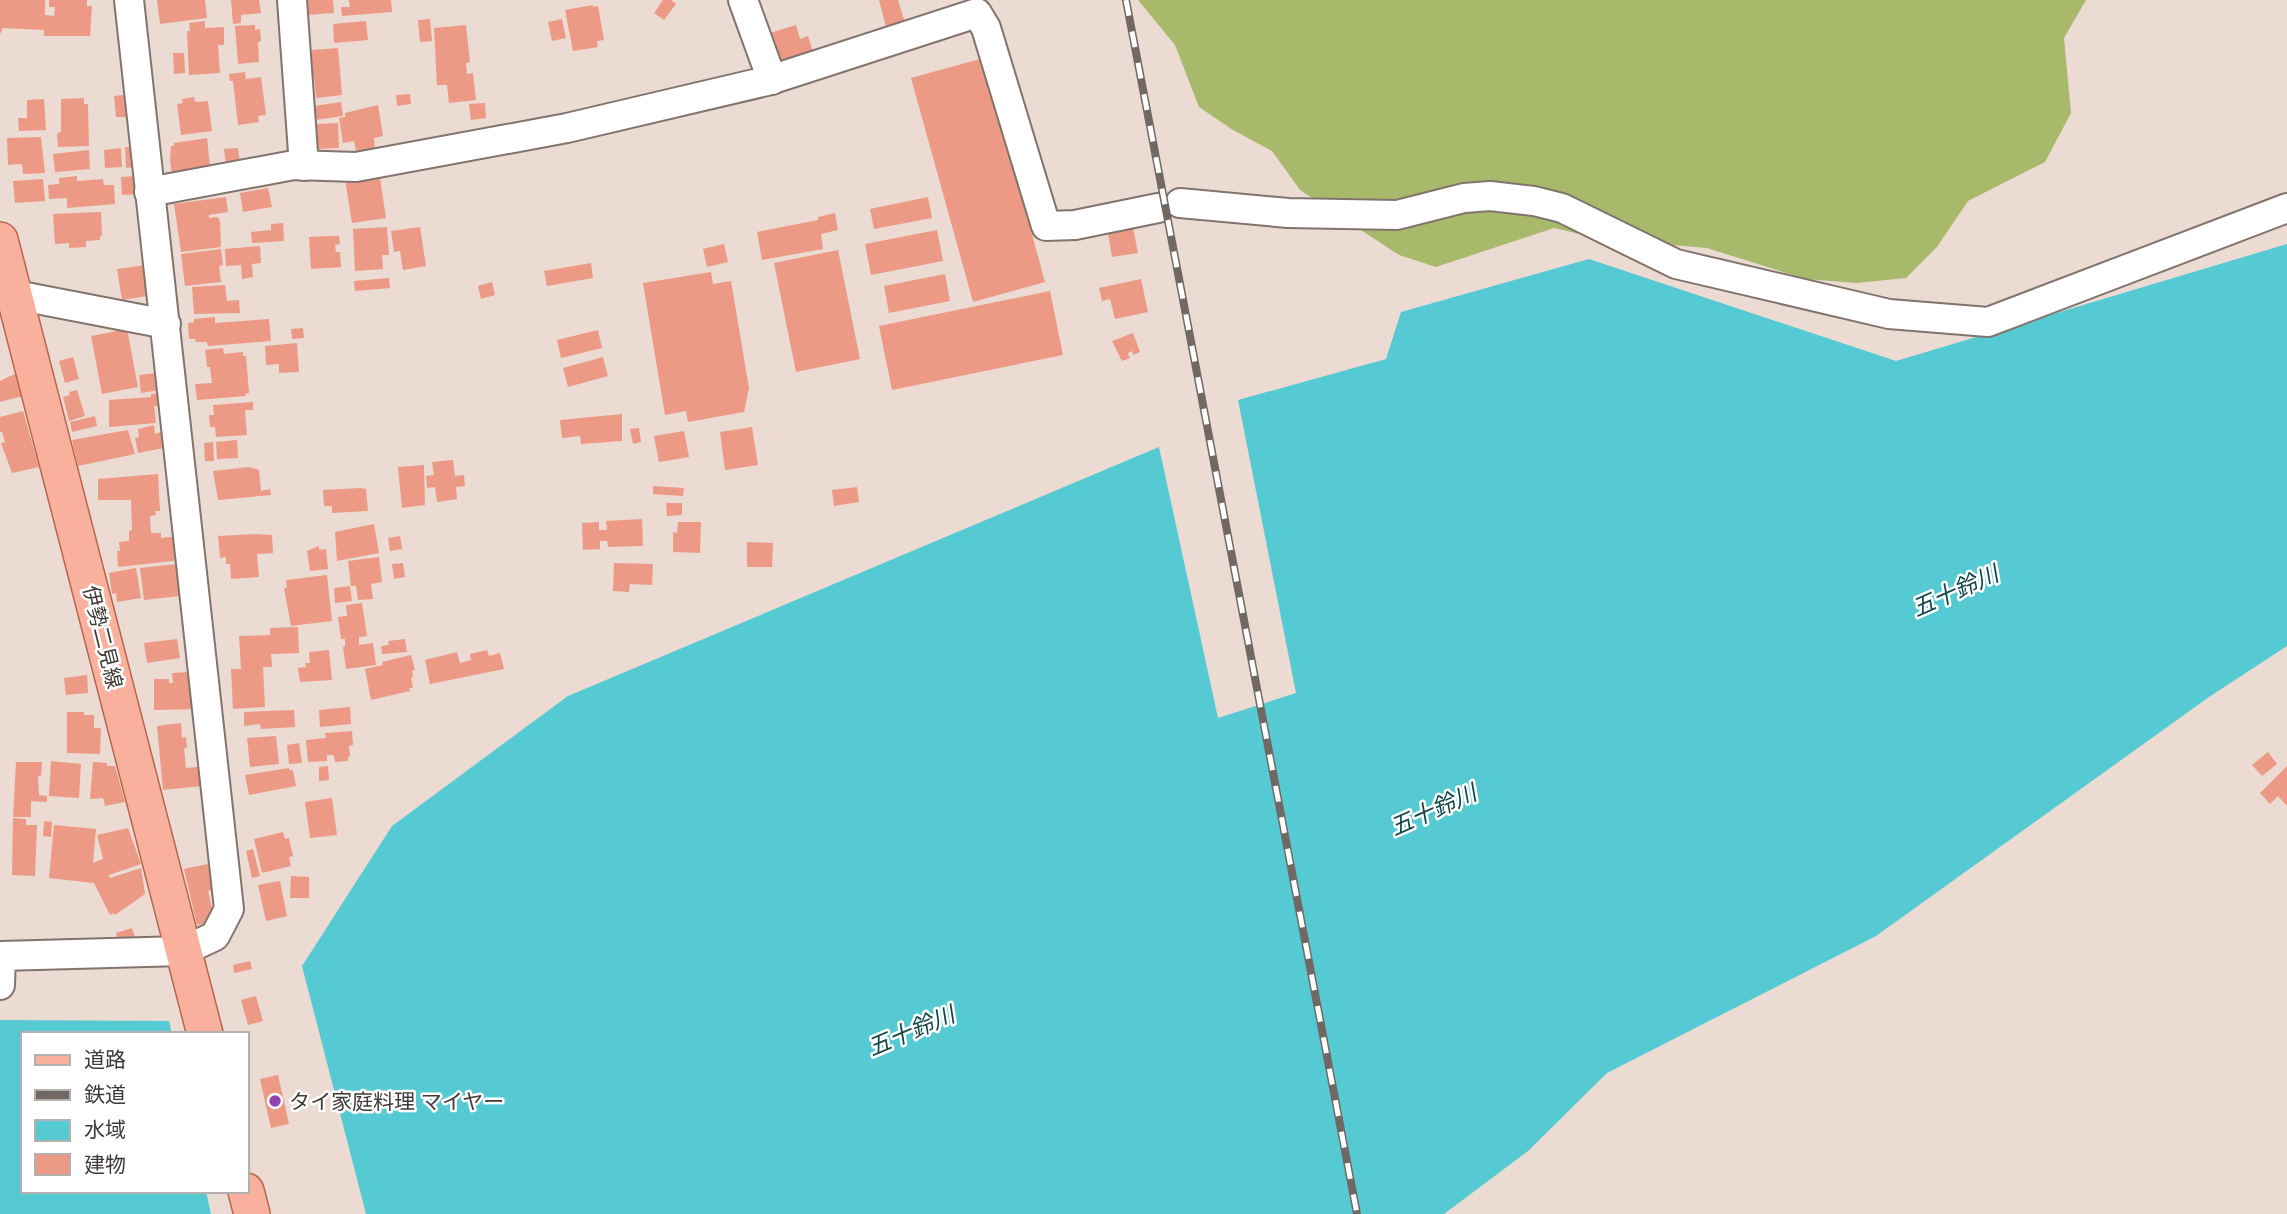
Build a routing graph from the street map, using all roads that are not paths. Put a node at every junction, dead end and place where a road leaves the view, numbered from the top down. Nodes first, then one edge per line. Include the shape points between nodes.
1 (129, 0) edge
2 (292, 0) edge
3 (743, 0) edge
4 (772, 79) junction
5 (304, 166) junction
6 (149, 192) junction
7 (2287, 208) edge
8 (0, 240) edge
9 (8, 293) edge
10 (166, 324) junction
11 (183, 951) junction
12 (1, 956) edge
13 (1, 985) edge
14 (204, 1032) edge
15 (247, 1193) edge
16 (252, 1214) edge

1 - 6 street
2 - 5 street
3 - 4 street
4 - 5 street via 567,128 356,167
4 - 7 street via 977,13 986,28 1046,226 1075,225 1169,206 1397,215 1490,196 1562,208 1676,264 1889,314 1989,322
5 - 6 street
6 - 10 street
8 - 9 main road, 伊勢二見線
9 - 10 street
9 - 11 main road, 伊勢二見線
10 - 11 street via 229,909 215,936
11 - 12 street
11 - 14 main road, 伊勢二見線
12 - 13 street
15 - 16 main road

